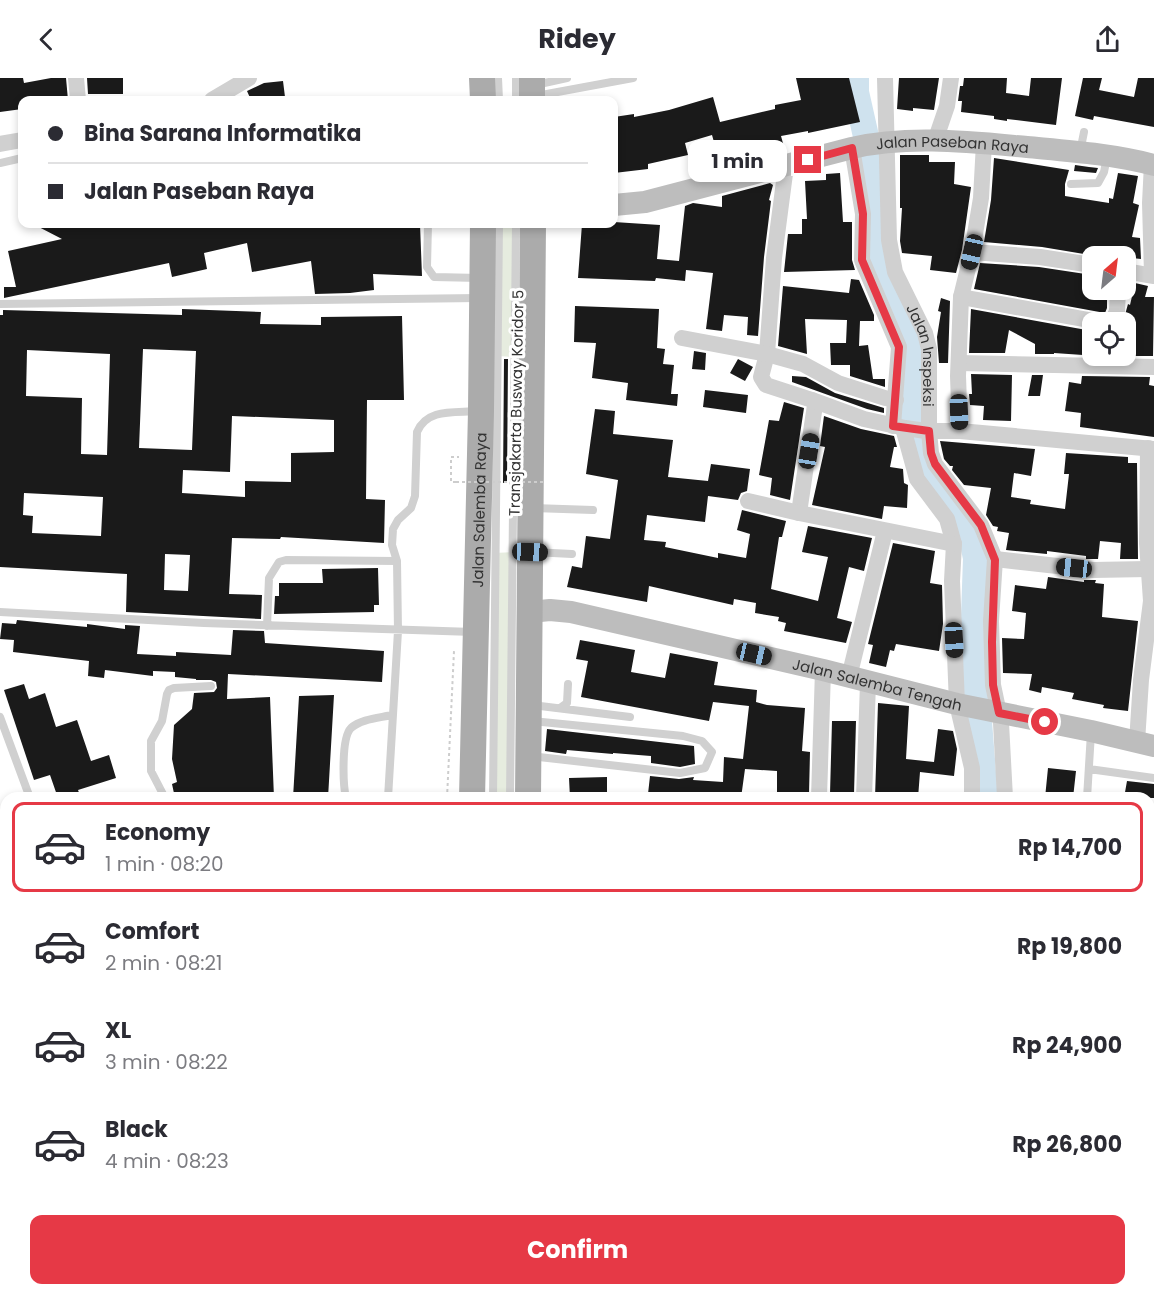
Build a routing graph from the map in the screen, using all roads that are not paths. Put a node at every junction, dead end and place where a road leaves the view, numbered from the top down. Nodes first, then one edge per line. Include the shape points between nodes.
1 (76, 78) edge
2 (249, 78) edge
3 (482, 78) edge
4 (498, 78) edge
5 (567, 78) edge
6 (633, 78) edge
7 (885, 78) edge
8 (951, 78) edge
9 (527, 90) edge
10 (78, 96) edge
11 (219, 96) edge
12 (483, 96) edge
13 (499, 96) edge
14 (18, 141) edge
15 (935, 141) junction
16 (984, 143) junction
17 (0, 144) edge
18 (870, 145) junction
19 (1107, 156) junction
20 (18, 159) edge
21 (0, 163) edge
22 (1153, 165) edge
23 (786, 166) junction
24 (1071, 184) dead end
25 (618, 205) edge
26 (428, 228) edge
27 (483, 228) edge
28 (499, 228) edge
29 (516, 228) edge
30 (533, 228) edge
31 (972, 252) junction
32 (1082, 263) edge
33 (1136, 273) edge
34 (1153, 275) edge
35 (483, 288) junction
36 (961, 297) junction
37 (0, 304) edge
38 (1082, 319) edge
39 (682, 338) dead end
40 (767, 354) junction
41 (959, 363) junction
42 (1154, 367) edge
43 (812, 400) junction
44 (896, 400) junction
45 (482, 411) junction
46 (900, 427) junction
47 (927, 431) junction
48 (960, 431) junction
49 (1151, 448) edge
50 (748, 501) dead end
51 (530, 508) junction
52 (593, 510) dead end
53 (799, 513) junction
54 (885, 531) junction
55 (954, 544) junction
56 (530, 552) junction
57 (572, 554) dead end
58 (995, 560) junction
59 (397, 561) junction
60 (1148, 569) junction
61 (0, 612) edge
62 (530, 612) junction
63 (267, 626) junction
64 (398, 631) junction
65 (466, 632) junction
66 (823, 670) junction
67 (858, 680) junction
68 (568, 684) dead end
69 (211, 686) dead end
70 (960, 704) junction
71 (560, 708) junction
72 (529, 712) junction
73 (994, 712) junction
74 (392, 715) junction
75 (0, 717) edge
76 (630, 717) dead end
77 (1091, 731) junction
78 (1145, 744) edge
79 (528, 756) junction
80 (1089, 769) junction
81 (1154, 778) edge
82 (28, 792) edge
83 (162, 792) edge
84 (346, 792) edge
85 (388, 792) edge
86 (472, 792) edge
87 (493, 792) edge
88 (510, 792) edge
89 (528, 792) edge
90 (819, 792) edge
91 (864, 792) edge
92 (972, 792) edge
93 (1004, 792) edge
94 (1087, 792) edge

1 - 10 street
2 - 11 street
3 - 12 main road
4 - 13 lane
5 - 9 lane
6 - 9 lane via 560,93
7 - 18 street, Jalan Inspeksi
8 - 15 street via 947,106
14 - 17 street
15 - 16 main road, Jalan Paseban Raya
15 - 18 main road, Jalan Paseban Raya
16 - 19 main road, Jalan Paseban Raya via 1082,142
16 - 31 street via 981,198
18 - 23 main road, Jalan Paseban Raya
18 - 44 street, Jalan Inspeksi via 862,260 899,347
18 - 47 street, Jalan Inspeksi via 894,272 929,349
19 - 22 main road, Jalan Paseban Raya
19 - 24 lane via 1098,183
20 - 21 lane
22 - 34 street
23 - 25 main road, Jalan Paseban Raya via 645,202
23 - 40 street
26 - 35 lane via 427,267 434,277
27 - 35 main road, Jalan Salemba Raya
28 - 87 lane, Transjakarta Busway Koridor 5
29 - 88 lane, Transjakarta Busway Koridor 5
30 - 51 main road
31 - 32 street
31 - 36 street
33 - 34 street
35 - 37 lane
35 - 45 main road, Jalan Salemba Raya
36 - 38 street
36 - 41 street
39 - 40 street
40 - 43 street via 762,381
40 - 44 street via 803,364 838,383
41 - 42 street
41 - 48 street
43 - 46 street
43 - 53 street via 816,409
44 - 46 street, Jalan Inspeksi
45 - 59 lane via 444,413 421,422 417,432 415,496 411,508 393,529
45 - 65 main road, Jalan Salemba Raya
46 - 47 street
46 - 55 street, Jalan Inspeksi via 917,479 946,519
47 - 48 street
47 - 58 street, Jalan Inspeksi via 935,464 981,525
48 - 49 street
49 - 60 street
50 - 53 street
51 - 52 lane
51 - 56 main road
53 - 54 street
54 - 55 street
54 - 67 street
55 - 70 street, Jalan Inspeksi via 952,581
56 - 57 lane
56 - 62 main road
58 - 60 street via 1094,570
58 - 73 street, Jalan Inspeksi
59 - 63 lane via 279,562 269,578
59 - 64 lane
60 - 78 street via 1151,601 1141,680
61 - 63 lane
62 - 66 main road, Jalan Salemba Tengah via 571,612
62 - 72 main road
63 - 64 lane
64 - 65 lane
64 - 74 lane
65 - 86 main road, Jalan Salemba Raya
66 - 67 main road, Jalan Salemba Tengah
66 - 90 street
67 - 70 main road, Jalan Salemba Tengah
67 - 91 street
68 - 71 lane via 567,703
69 - 83 lane via 174,688 167,694 162,720 151,741 152,771
70 - 73 main road, Jalan Salemba Tengah
70 - 92 street, Jalan Inspeksi via 972,768
71 - 72 lane
71 - 76 lane
72 - 79 main road
72 - 79 lane via 683,736 702,741 712,752 705,768 680,773
73 - 77 main road, Jalan Salemba Tengah
73 - 93 street, Jalan Inspeksi
74 - 84 lane via 361,722 351,729 345,747
74 - 85 lane
75 - 82 lane
77 - 78 main road, Jalan Salemba Tengah
77 - 80 lane
79 - 89 main road
80 - 81 lane
80 - 94 lane

